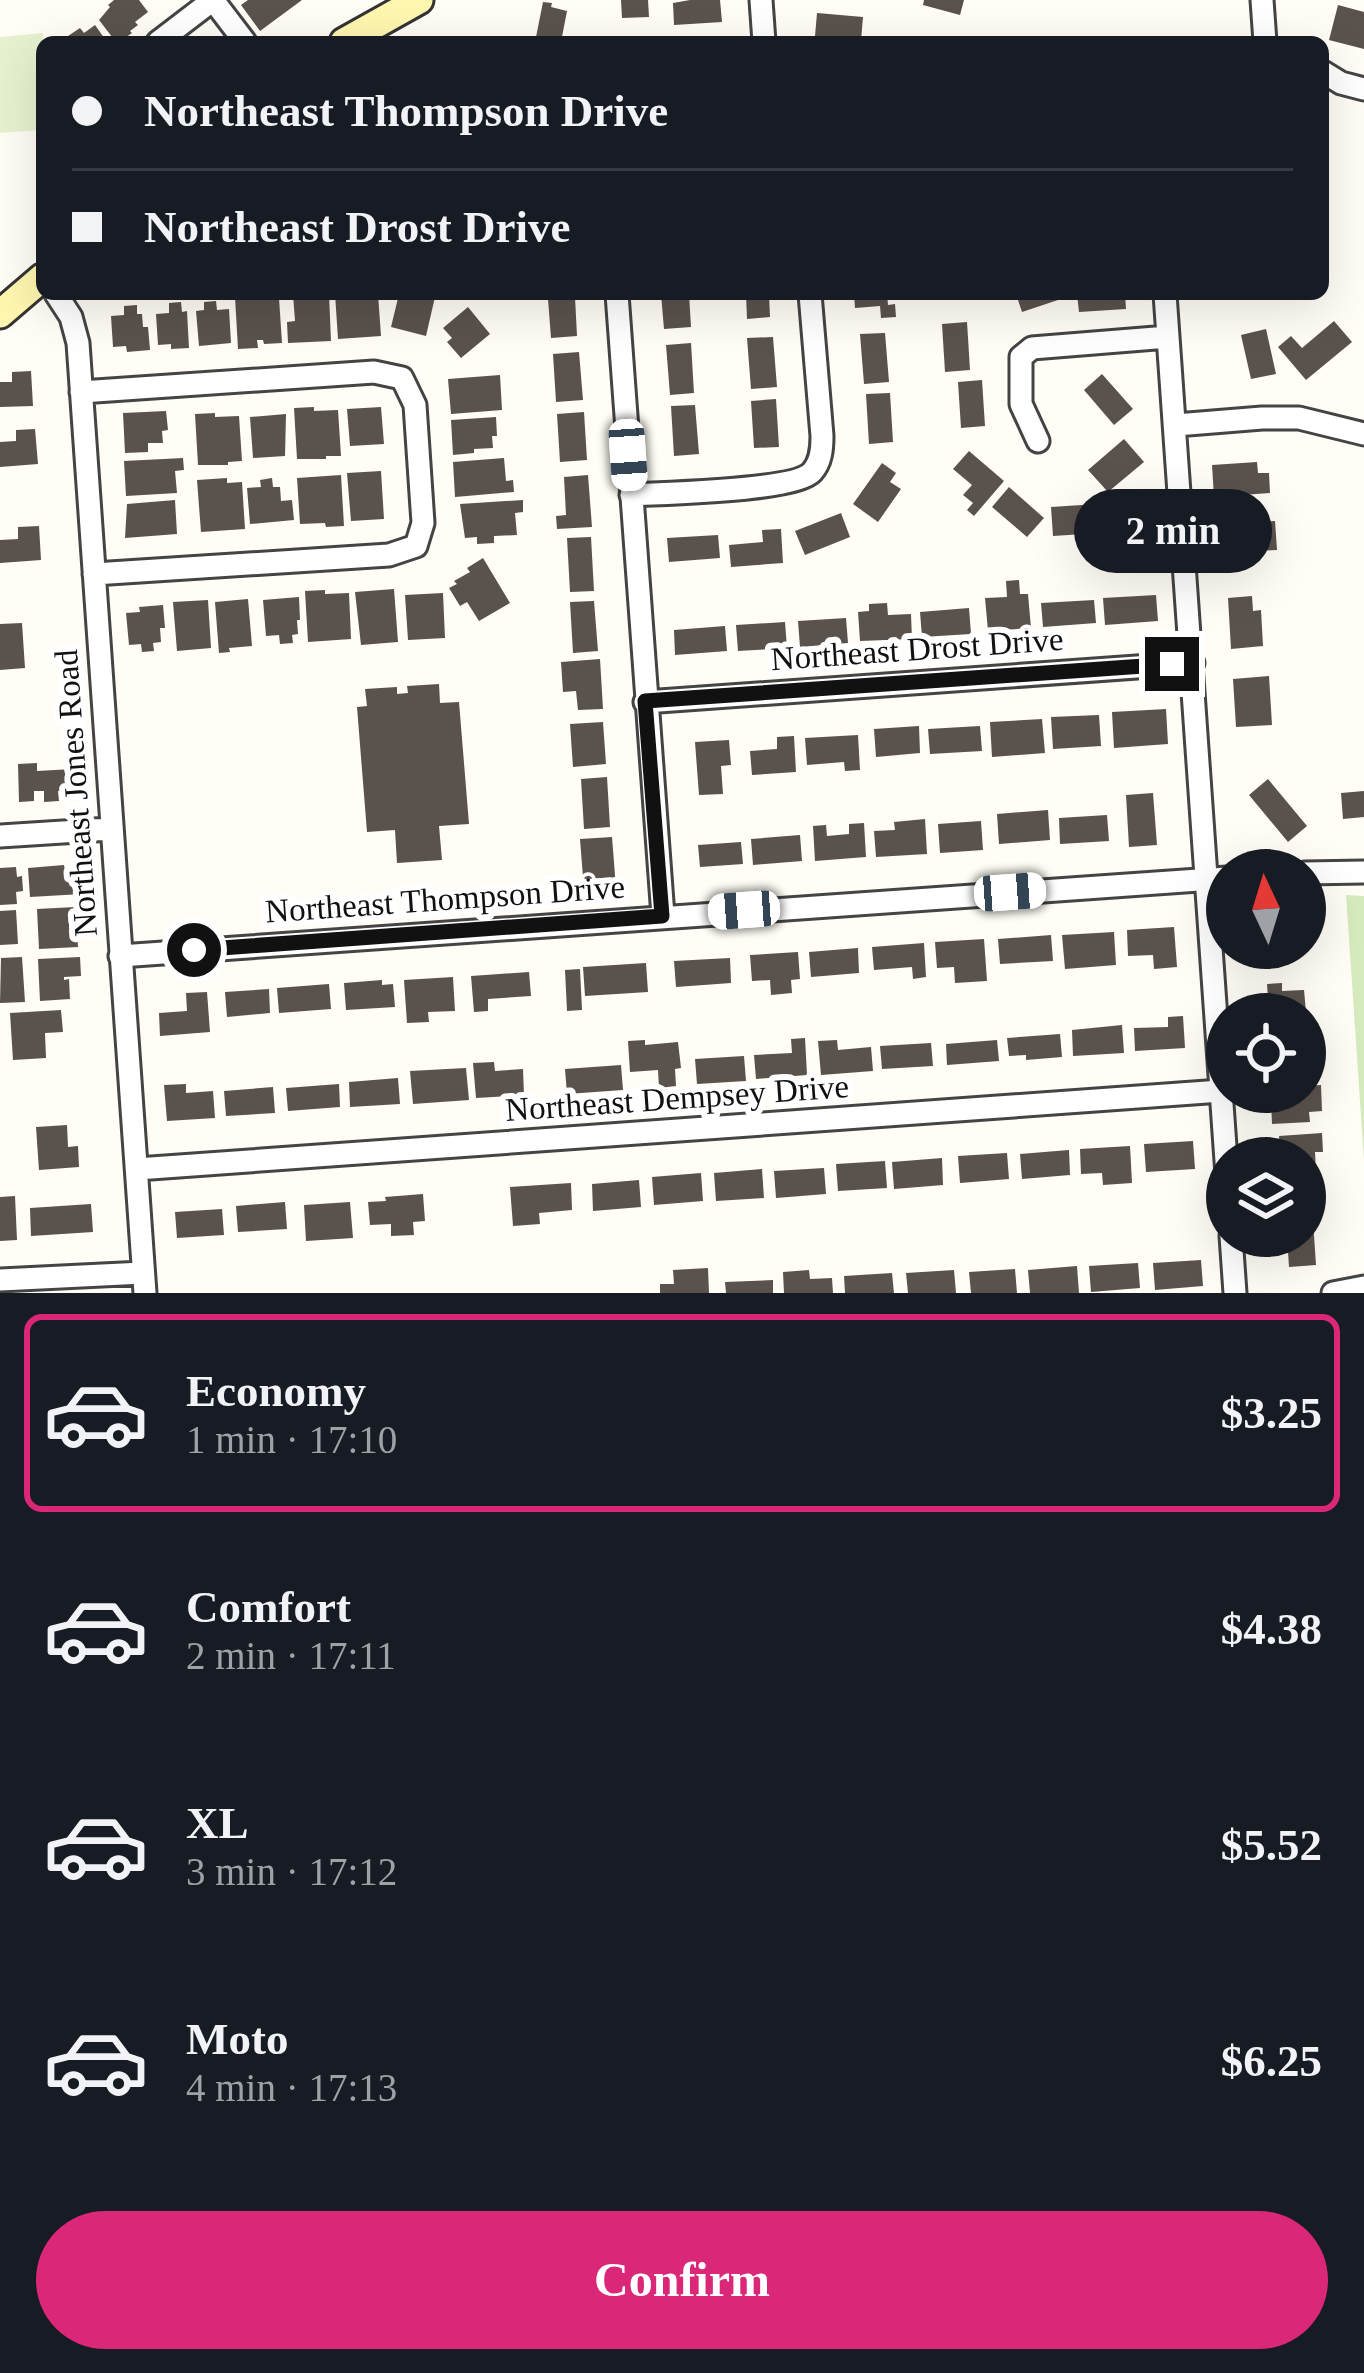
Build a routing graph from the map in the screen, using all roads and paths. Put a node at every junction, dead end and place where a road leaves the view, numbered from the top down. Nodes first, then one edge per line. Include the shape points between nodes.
1 (213, 0) edge
2 (419, 0) edge
3 (761, 0) edge
4 (1262, 0) edge
5 (166, 36) edge
6 (240, 36) edge
7 (355, 36) edge
8 (764, 36) edge
9 (1265, 36) edge
10 (1329, 75) edge
11 (1364, 89) edge
12 (36, 283) edge
13 (60, 300) edge
14 (617, 300) edge
15 (811, 300) edge
16 (1165, 300) edge
17 (0, 314) edge
18 (1168, 337) junction
19 (81, 392) junction
20 (1176, 425) junction
21 (1364, 434) edge
22 (1039, 441) dead end
23 (632, 495) junction
24 (94, 574) junction
25 (1192, 663) junction
26 (645, 701) junction
27 (110, 829) junction
28 (0, 836) edge
29 (1213, 849) edge
30 (1364, 872) edge
31 (1326, 873) edge
32 (1206, 879) edge
33 (662, 916) junction
34 (120, 956) junction
35 (1206, 1092) edge
36 (137, 1169) junction
37 (1233, 1257) edge
38 (0, 1280) edge
39 (144, 1283) edge
40 (1364, 1287) edge
41 (1235, 1293) edge
42 (1333, 1293) edge

1 - 5 street
1 - 6 street
2 - 7 main road
3 - 8 street
4 - 9 street
10 - 11 street
12 - 17 main road
13 - 19 street, Northeast Jones Road via 78,343
14 - 23 street
15 - 23 street via 822,436 813,471 788,484
16 - 18 street
18 - 20 street
18 - 22 street via 1032,348 1021,358 1021,404
19 - 24 street, Northeast Jones Road
19 - 24 street via 374,372 402,378 415,405 423,523 416,546 389,555
20 - 21 street via 1299,418
20 - 25 street
23 - 26 street
24 - 27 street, Northeast Jones Road
25 - 26 street, Northeast Drost Drive
25 - 29 street
26 - 33 street
27 - 28 street
27 - 34 street, Northeast Jones Road
30 - 31 street
32 - 33 street, Northeast Thompson Drive
33 - 34 street, Northeast Thompson Drive
34 - 36 street, Northeast Jones Road
35 - 36 street, Northeast Dempsey Drive
36 - 39 street, Northeast Jones Road
37 - 41 street
38 - 39 street
40 - 42 street

